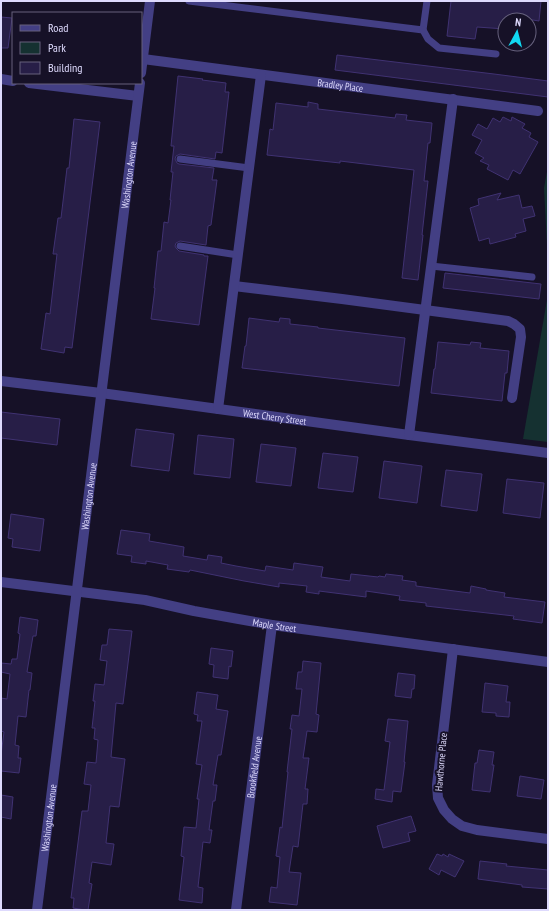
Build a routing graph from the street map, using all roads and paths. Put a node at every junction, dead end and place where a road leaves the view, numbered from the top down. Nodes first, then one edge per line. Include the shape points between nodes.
1 (150, 1) edge
2 (189, 1) edge
3 (427, 1) edge
4 (204, 2) edge
5 (423, 30) junction
6 (496, 54) dead end
7 (143, 59) junction
8 (142, 66) edge
9 (262, 74) junction
10 (1, 80) edge
11 (12, 81) edge
12 (38, 84) edge
13 (140, 84) edge
14 (138, 96) junction
15 (453, 99) junction
16 (538, 110) dead end
17 (180, 159) dead end
18 (249, 168) junction
19 (180, 246) dead end
20 (238, 255) junction
21 (431, 266) junction
22 (532, 277) dead end
23 (234, 286) junction
24 (425, 310) junction
25 (1, 381) edge
26 (101, 393) junction
27 (512, 398) dead end
28 (218, 409) junction
29 (409, 435) junction
30 (548, 453) edge
31 (1, 582) edge
32 (76, 591) junction
33 (272, 625) junction
34 (453, 649) junction
35 (548, 662) edge
36 (548, 839) edge
37 (37, 910) edge
38 (236, 910) edge

1 - 7 street
2 - 4 lane
3 - 5 lane
4 - 5 lane
5 - 6 lane via 428,39 439,48
7 - 8 street
7 - 9 street, Bradley Place
9 - 15 street, Bradley Place
9 - 18 street
10 - 11 street
12 - 14 street
13 - 14 street, Washington Avenue
14 - 26 street, Washington Avenue
15 - 16 street, Bradley Place
15 - 21 street
17 - 18 lane
18 - 20 street
19 - 20 lane
20 - 23 street
21 - 22 lane
21 - 24 street
23 - 24 street
23 - 28 street
24 - 27 street via 508,321 520,329
24 - 29 street
25 - 26 street, West Cherry Street
26 - 28 street, West Cherry Street
26 - 32 street, Washington Avenue
28 - 29 street, West Cherry Street
29 - 30 street, West Cherry Street
31 - 32 street, Maple Street
32 - 33 street, Maple Street via 145,600
32 - 37 street, Washington Avenue
33 - 34 street, Maple Street
33 - 38 street, Brookfield Avenue
34 - 35 street, Maple Street
34 - 36 street, Hawthorne Place via 437,785 438,798 444,810 462,826

